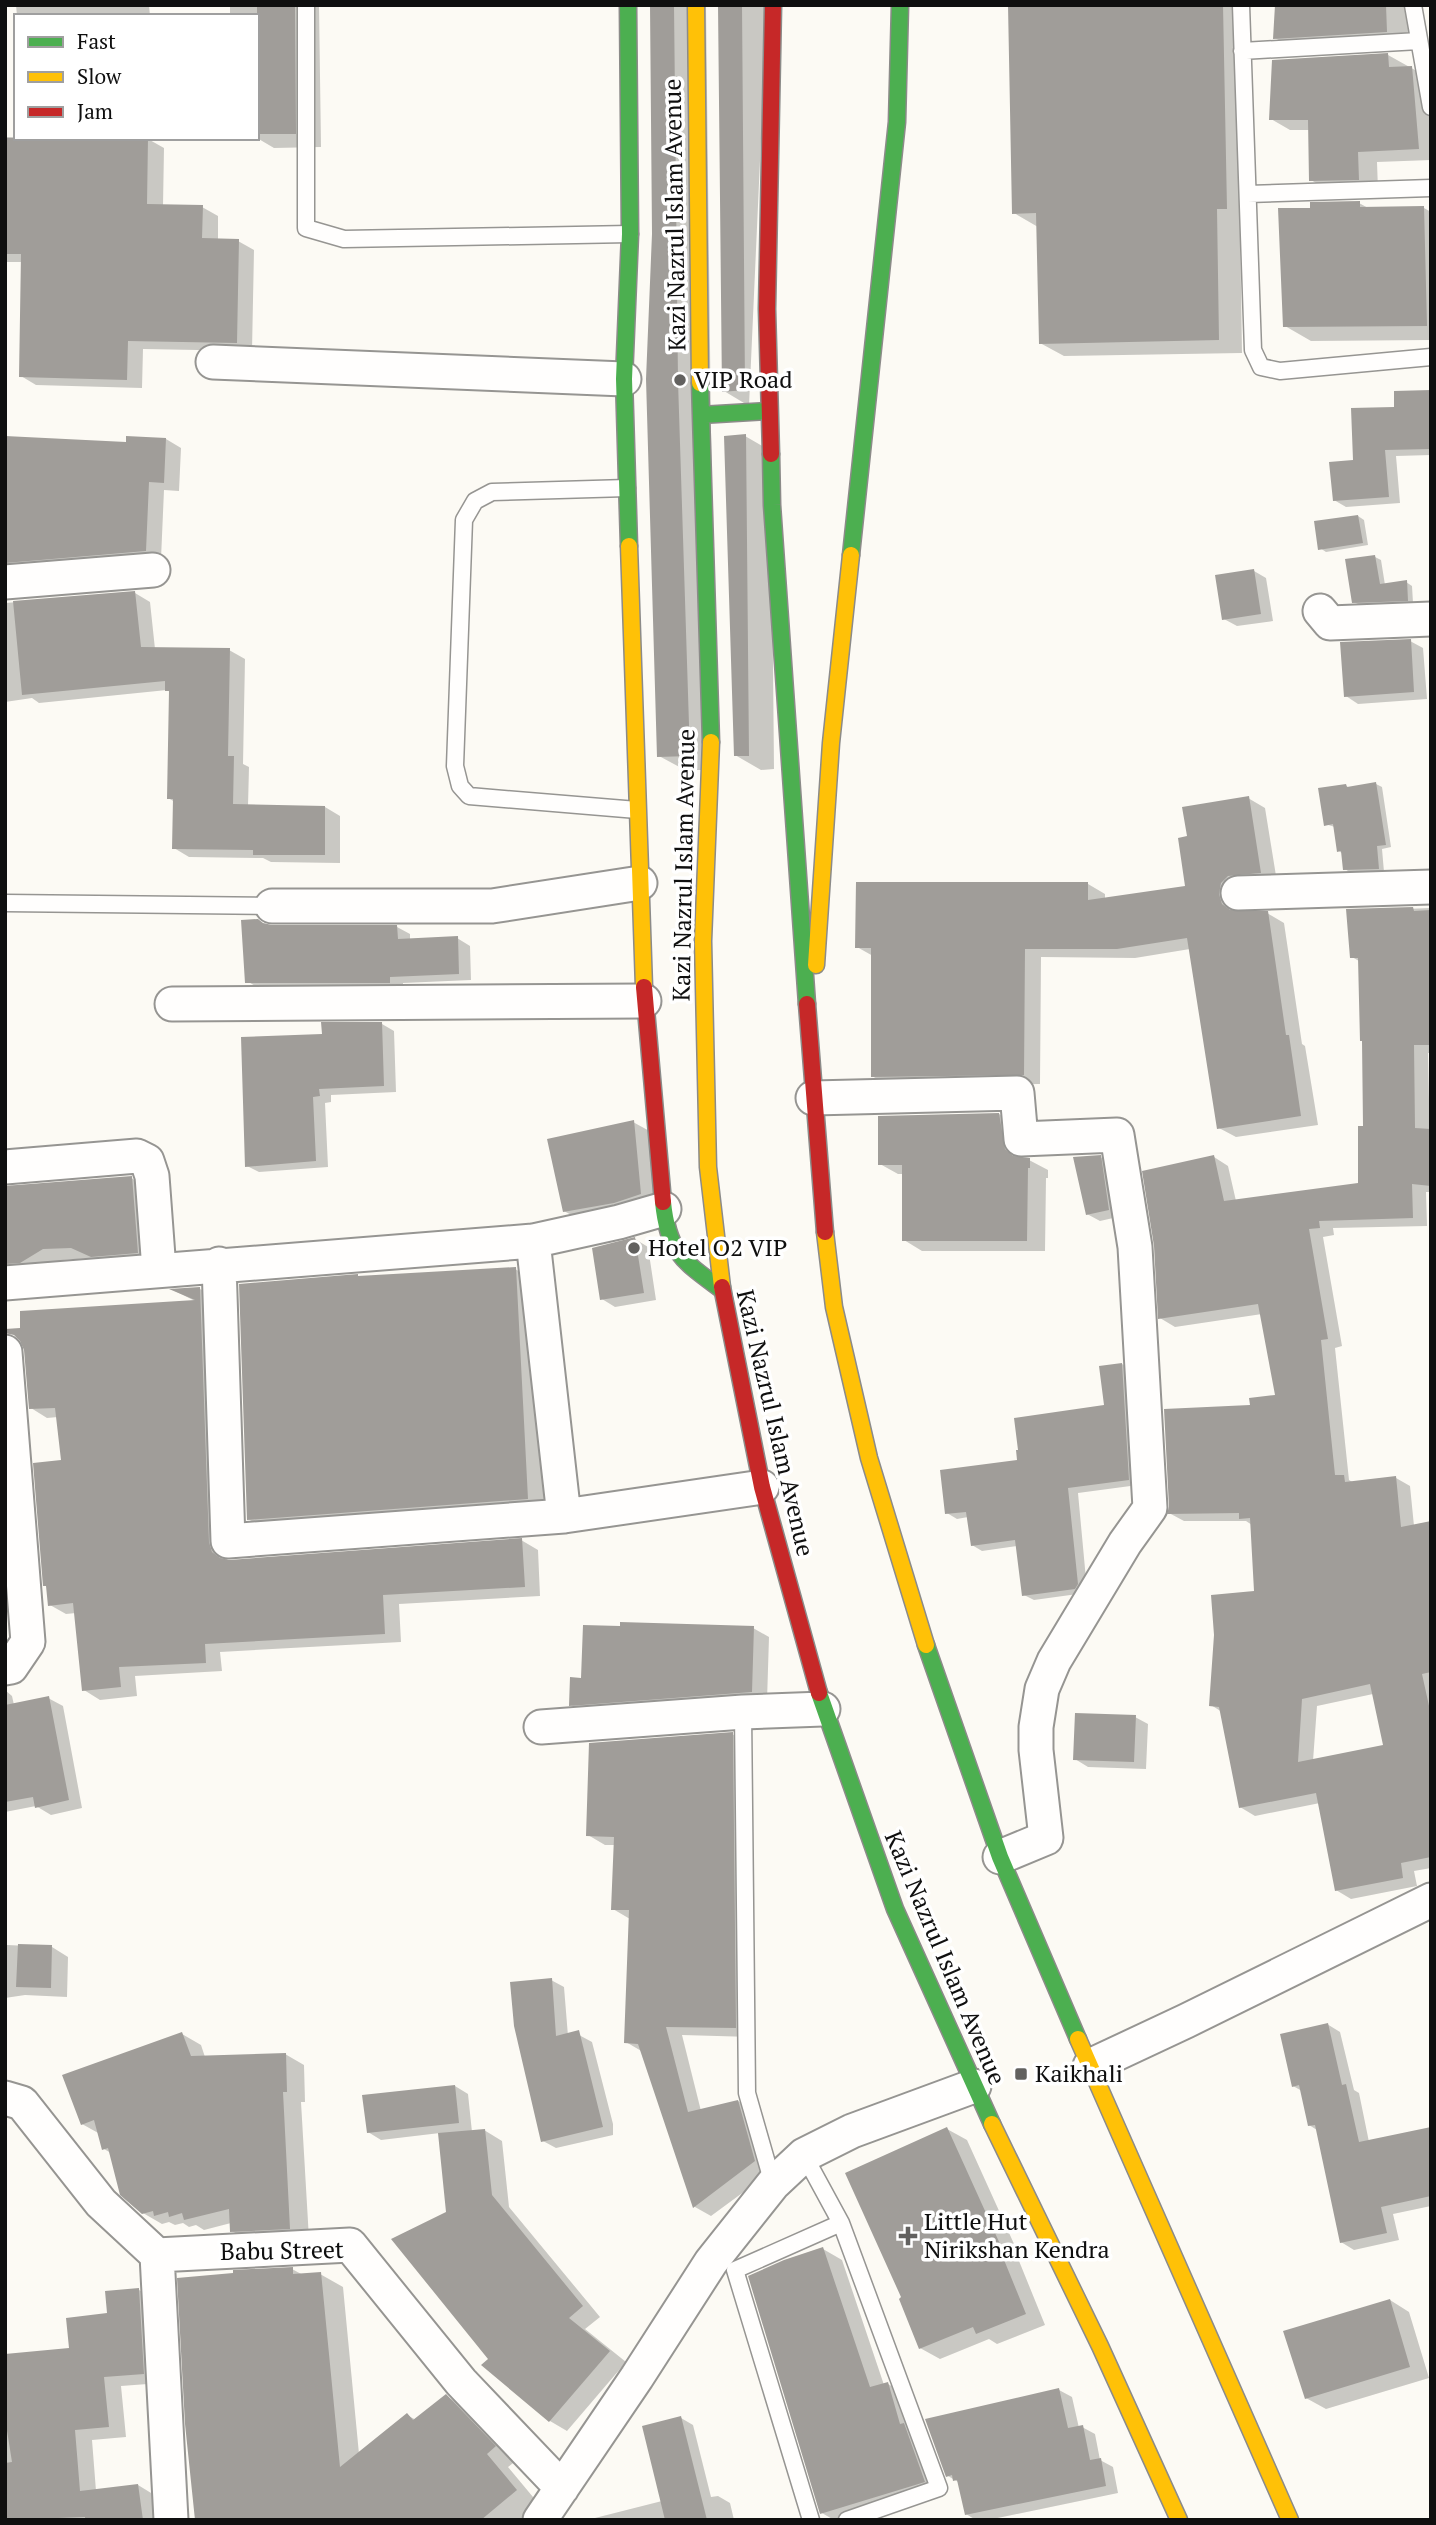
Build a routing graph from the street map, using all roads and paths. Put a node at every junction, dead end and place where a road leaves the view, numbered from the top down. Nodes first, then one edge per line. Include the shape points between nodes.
1 (306, 5) edge
2 (628, 5) edge
3 (696, 5) edge
4 (773, 5) edge
5 (900, 5) edge
6 (1241, 5) edge
7 (1413, 5) edge
8 (1419, 41) junction
9 (1242, 51) junction
10 (1431, 107) edge
11 (1431, 188) edge
12 (1248, 194) junction
13 (630, 234) junction
14 (1431, 357) edge
15 (213, 362) dead end
16 (624, 379) junction
17 (769, 411) junction
18 (701, 415) junction
19 (627, 488) junction
20 (153, 570) dead end
21 (5, 582) edge
22 (1320, 611) dead end
23 (1431, 619) edge
24 (637, 810) junction
25 (640, 883) junction
26 (1431, 887) edge
27 (1238, 892) dead end
28 (5, 903) edge
29 (272, 906) joint
30 (644, 1001) junction
31 (172, 1004) dead end
32 (810, 1057) junction
33 (813, 1098) junction
34 (5, 1167) edge
35 (664, 1209) junction
36 (533, 1241) junction
37 (219, 1264) junction
38 (159, 1270) junction
39 (5, 1283) edge
40 (722, 1290) junction
41 (5, 1352) edge
42 (762, 1487) junction
43 (564, 1516) junction
44 (5, 1668) edge
45 (824, 1709) junction
46 (743, 1712) junction
47 (541, 1727) dead end
48 (1000, 1857) junction
49 (1431, 1899) edge
50 (1090, 2066) junction
51 (974, 2086) junction
52 (5, 2098) edge
53 (804, 2155) junction
54 (773, 2184) junction
55 (841, 2223) junction
56 (157, 2255) junction
57 (562, 2488) junction
58 (171, 2520) edge
59 (540, 2520) edge
60 (811, 2520) edge
61 (847, 2520) edge
62 (1180, 2520) edge
63 (1290, 2520) edge

1 - 13 lane via 306,228 344,239
2 - 13 main road
3 - 18 main road, Kazi Nazrul Islam Avenue
4 - 17 main road
5 - 32 main road via 897,122 831,743
6 - 9 lane
7 - 8 lane
8 - 9 lane
8 - 10 lane
9 - 12 lane
11 - 12 lane
12 - 14 lane via 1253,351 1261,366 1280,371
13 - 16 main road
15 - 16 street
16 - 19 main road
17 - 18 main road
17 - 32 main road
18 - 40 main road, Kazi Nazrul Islam Avenue via 712,765 703,941 707,1141
19 - 24 main road
19 - 24 lane via 492,492 475,501 464,520 455,766 460,786 469,796
20 - 21 street
22 - 23 street via 1329,623
24 - 25 main road
25 - 29 street via 492,906
25 - 30 main road
26 - 27 street
28 - 29 lane
30 - 31 street
30 - 35 main road
32 - 33 main road
33 - 48 main road via 834,1307 869,1458 918,1622
33 - 48 street via 1017,1093 1021,1139 1116,1135 1135,1247 1150,1508 1054,1661 1042,1689 1036,1750 1046,1838
34 - 38 street via 137,1156 146,1161 152,1176
35 - 36 street
35 - 40 main road via 666,1229 684,1262
36 - 37 street
36 - 43 street
37 - 38 street
37 - 43 street via 228,1541
38 - 39 street
40 - 42 main road, Kazi Nazrul Islam Avenue
41 - 44 street via 28,1642 11,1667
42 - 43 street
42 - 45 main road, Kazi Nazrul Islam Avenue
45 - 46 street
45 - 51 main road, Kazi Nazrul Islam Avenue via 895,1909
46 - 47 street
46 - 54 lane via 747,2093
48 - 50 main road
49 - 50 street
50 - 63 main road
51 - 53 street via 852,2131
51 - 62 main road, Kazi Nazrul Islam Avenue
52 - 56 street via 22,2104 101,2203
53 - 54 street
53 - 55 lane
54 - 57 street via 711,2262
55 - 60 lane via 735,2270
55 - 61 lane via 940,2488
56 - 57 street, Babu Street via 350,2245 461,2382
56 - 58 street
57 - 59 street

